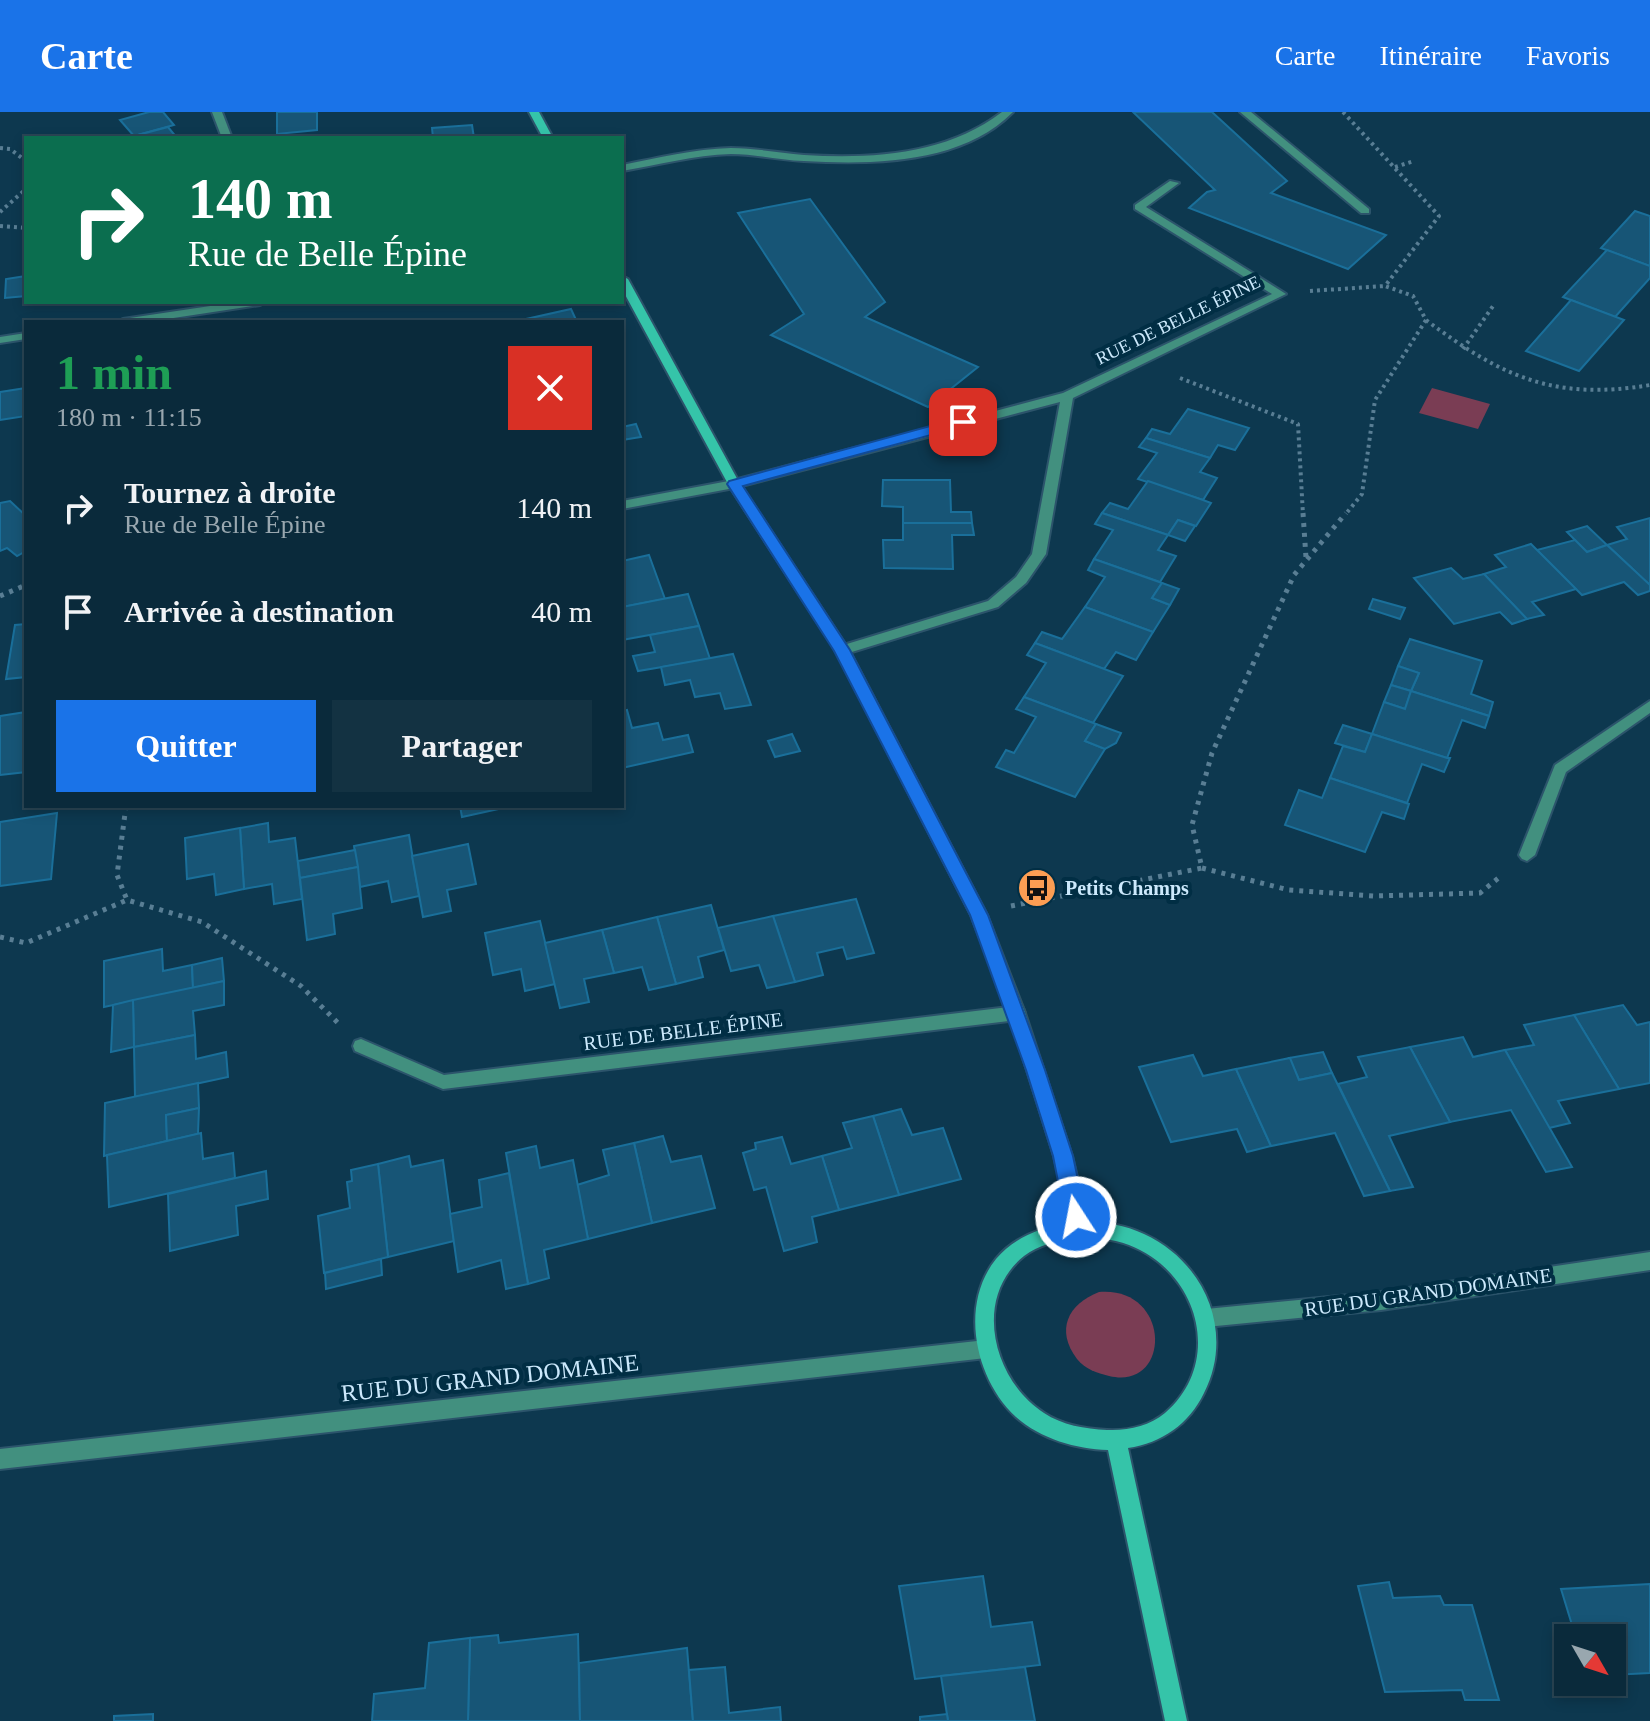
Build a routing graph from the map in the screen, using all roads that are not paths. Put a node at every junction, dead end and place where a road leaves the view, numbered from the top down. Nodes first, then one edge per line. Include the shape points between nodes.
1 (217, 112) edge
2 (534, 112) edge
3 (1008, 112) edge
4 (1245, 112) edge
5 (226, 136) edge
6 (547, 136) edge
7 (624, 168) edge
8 (1174, 183) dead end
9 (1365, 211) dead end
10 (624, 283) edge
11 (246, 304) edge
12 (137, 320) edge
13 (24, 336) edge
14 (0, 340) edge
15 (1067, 396) junction
16 (734, 484) junction
17 (624, 505) edge
18 (842, 650) junction
19 (1650, 706) edge
20 (1527, 855) road end
21 (1017, 1013) junction
22 (361, 1046) road end
23 (1075, 1229) junction
24 (1650, 1261) edge
25 (1206, 1318) junction
26 (986, 1349) junction
27 (1116, 1441) junction
28 (0, 1459) edge
29 (1176, 1721) edge

1 - 5 street
2 - 6 street
3 - 7 street via 965,140 928,151 806,158 733,151
4 - 9 street
8 - 15 street, RUE DE BELLE ÉPINE via 1139,207 1280,294
10 - 16 street
11 - 12 street
13 - 14 street
15 - 16 street, RUE DE BELLE ÉPINE
15 - 18 street via 1039,554 1021,580 993,604
16 - 17 street, RUE DE BELLE ÉPINE
16 - 18 street
18 - 21 street via 979,915
19 - 20 street via 1560,769
21 - 22 street, RUE DE BELLE ÉPINE via 443,1082
21 - 23 street via 1063,1156
23 - 25 street via 1108,1230 1141,1241 1170,1261 1192,1287
23 - 26 street via 1043,1236 1016,1251 995,1275 984,1304
24 - 25 street, RUE DU GRAND DOMAINE via 1381,1301
25 - 27 street via 1209,1352 1200,1385 1180,1413 1151,1433
26 - 27 street via 1013,1399 1042,1423 1078,1437
26 - 28 street, RUE DU GRAND DOMAINE
27 - 29 street

